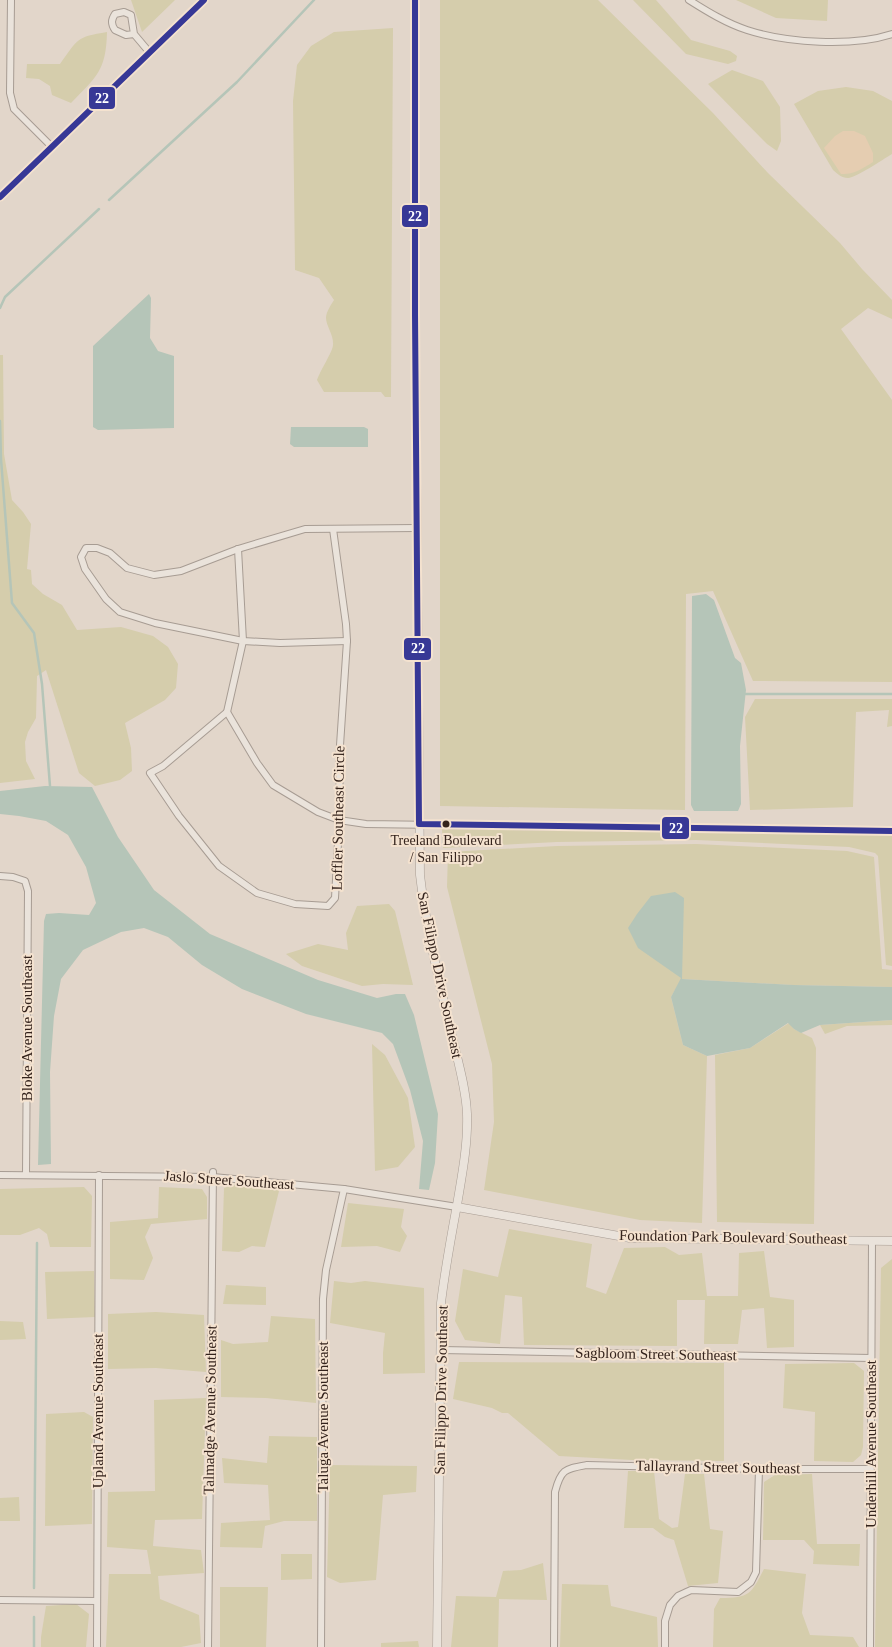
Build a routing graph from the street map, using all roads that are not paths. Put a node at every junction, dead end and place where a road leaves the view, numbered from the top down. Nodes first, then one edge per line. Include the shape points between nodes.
1 (11, 0) edge
2 (204, 0) edge
3 (415, 0) edge
4 (689, 0) edge
5 (134, 34) dead end
6 (892, 34) edge
7 (150, 53) junction
8 (52, 147) junction
9 (0, 197) edge
10 (417, 528) junction
11 (333, 529) junction
12 (238, 549) junction
13 (243, 641) junction
14 (347, 641) junction
15 (227, 712) junction
16 (339, 820) junction
17 (419, 824) junction
18 (892, 831) edge
19 (0, 876) edge
20 (213, 1174) junction
21 (0, 1175) edge
22 (26, 1175) junction
23 (99, 1175) junction
24 (344, 1189) junction
25 (456, 1207) junction
26 (872, 1241) junction
27 (892, 1241) edge
28 (441, 1350) junction
29 (871, 1358) junction
30 (759, 1469) junction
31 (870, 1469) junction
32 (0, 1600) edge
33 (98, 1601) junction
34 (97, 1647) edge
35 (208, 1647) edge
36 (321, 1647) edge
37 (437, 1647) edge
38 (554, 1647) edge
39 (665, 1647) edge
40 (870, 1647) edge

1 - 8 street via 10,93 14,109
2 - 7 street
3 - 10 street, San Filippo Drive Southeast
4 - 6 street via 718,18 787,40 852,41
5 - 7 street
7 - 8 street
8 - 9 street
10 - 11 street
10 - 17 street, San Filippo Drive Southeast
11 - 12 street via 305,530
11 - 14 street, Loffler Southeast Circle
12 - 13 street
12 - 13 street via 181,571 154,575 127,568 110,553 97,548 86,548 81,557 85,569 106,599 120,612 155,623
13 - 14 street
13 - 15 street
14 - 16 street, Loffler Southeast Circle via 339,760
15 - 16 street via 256,763 274,785 318,812
15 - 16 street, Loffler Southeast Circle via 163,766 150,773 219,866 257,893 295,904 328,906 336,898
16 - 17 street via 366,824
17 - 18 street
17 - 25 street, San Filippo Drive Southeast via 424,904 467,1112 464,1162
19 - 22 street, Bloke Avenue Southeast via 13,876 24,881 28,891
20 - 23 street, Jaslo Street Southeast
20 - 24 street, Jaslo Street Southeast
20 - 35 street, Talmadge Avenue Southeast
21 - 22 street, Jaslo Street Southeast
22 - 23 street, Jaslo Street Southeast
23 - 33 street, Upland Avenue Southeast
24 - 25 street, Jaslo Street Southeast
24 - 36 street, Taluga Avenue Southeast via 326,1270 323,1300
25 - 26 street, Foundation Park Boulevard Southeast via 630,1238
25 - 28 street, San Filippo Drive Southeast via 441,1303
26 - 27 street, Foundation Park Boulevard Southeast
26 - 29 street, Underhill Avenue Southeast
28 - 29 street, Sagbloom Street Southeast
28 - 37 street, San Filippo Drive Southeast
29 - 31 street, Underhill Avenue Southeast
30 - 31 street, Tallayrand Street Southeast
30 - 38 street, Tallayrand Street Southeast via 587,1465 567,1468 559,1477 554,1492
30 - 39 street via 756,1572 751,1582 738,1592 691,1590 678,1596 665,1621
31 - 40 street, Underhill Avenue Southeast
32 - 33 street
33 - 34 street, Upland Avenue Southeast

